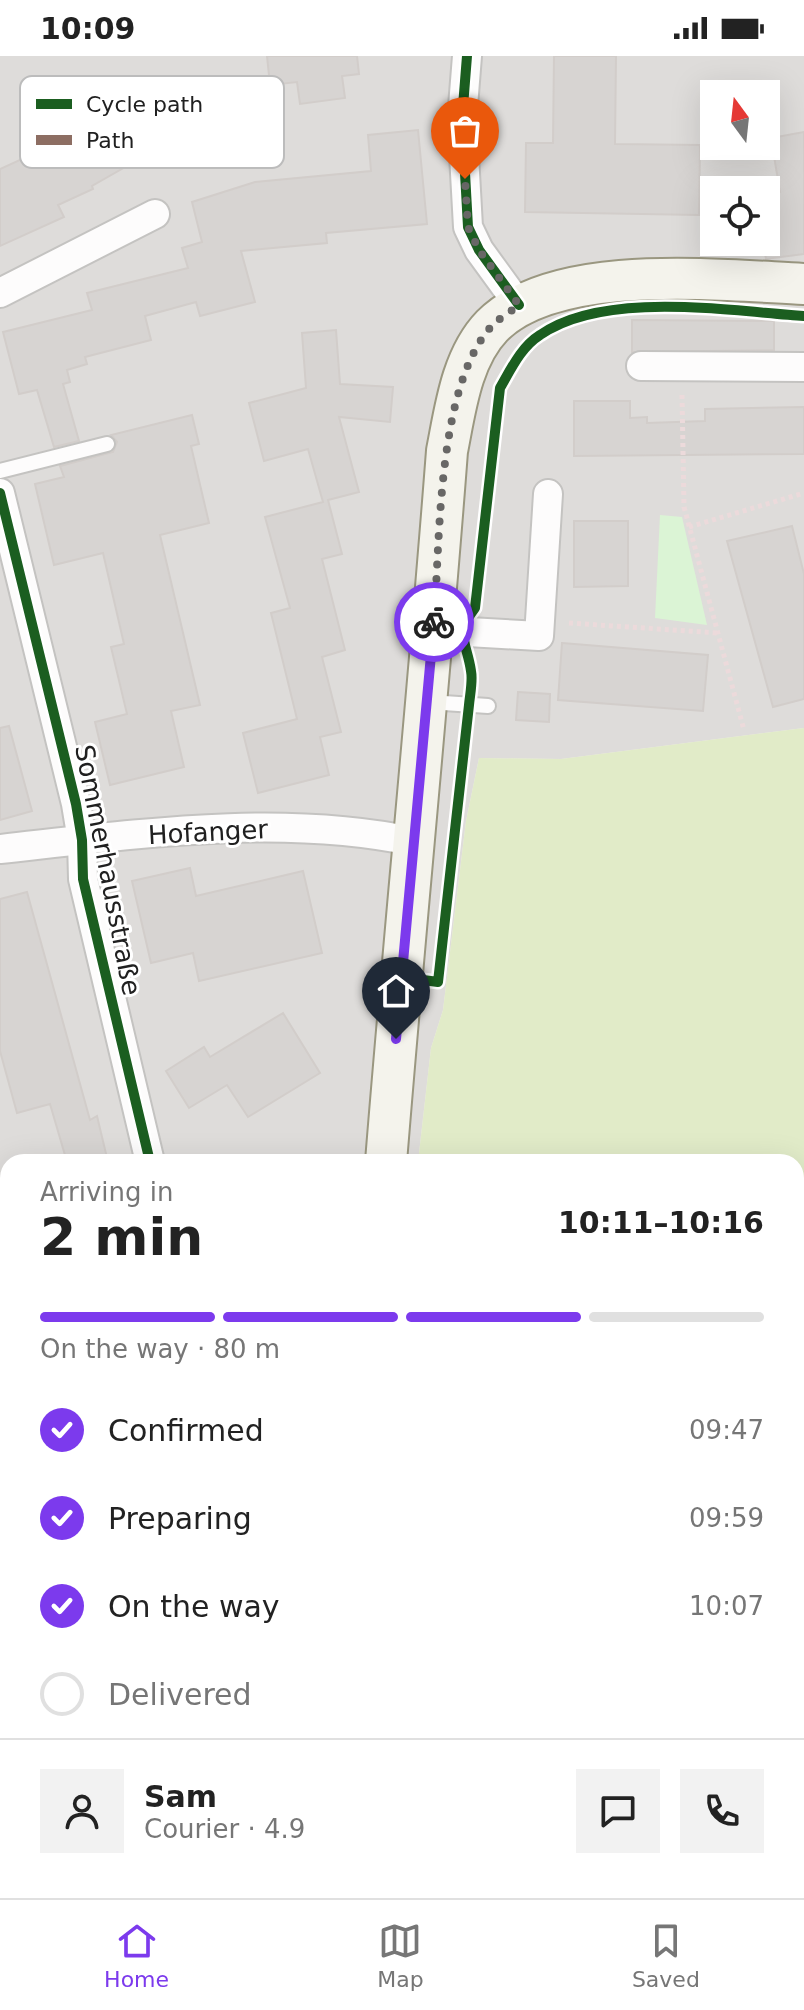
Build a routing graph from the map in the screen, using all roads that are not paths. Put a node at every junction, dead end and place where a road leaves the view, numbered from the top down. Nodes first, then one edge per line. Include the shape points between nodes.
1 (467, 56) edge
2 (155, 214) dead end
3 (804, 284) edge
4 (0, 293) edge
5 (519, 305) junction
6 (641, 366) dead end
7 (804, 367) edge
8 (107, 444) dead end
9 (0, 471) edge
10 (0, 493) edge
11 (548, 494) dead end
12 (433, 630) junction
13 (428, 702) junction
14 (488, 706) dead end
15 (82, 840) junction
16 (416, 842) junction
17 (0, 849) edge
18 (148, 1154) edge
19 (387, 1154) edge

1 - 5 street via 462,119 468,227
2 - 4 street
3 - 5 main road via 597,283 557,289
5 - 12 main road via 490,328 459,390 447,451
6 - 7 street
8 - 9 lane
10 - 15 street, Sommerhausstraße
11 - 12 street via 539,636
12 - 13 main road
13 - 14 lane
13 - 16 main road
15 - 16 street, Hofanger via 238,827 376,833
15 - 17 street, Hofanger
15 - 18 street, Sommerhausstraße via 83,879
16 - 19 main road

